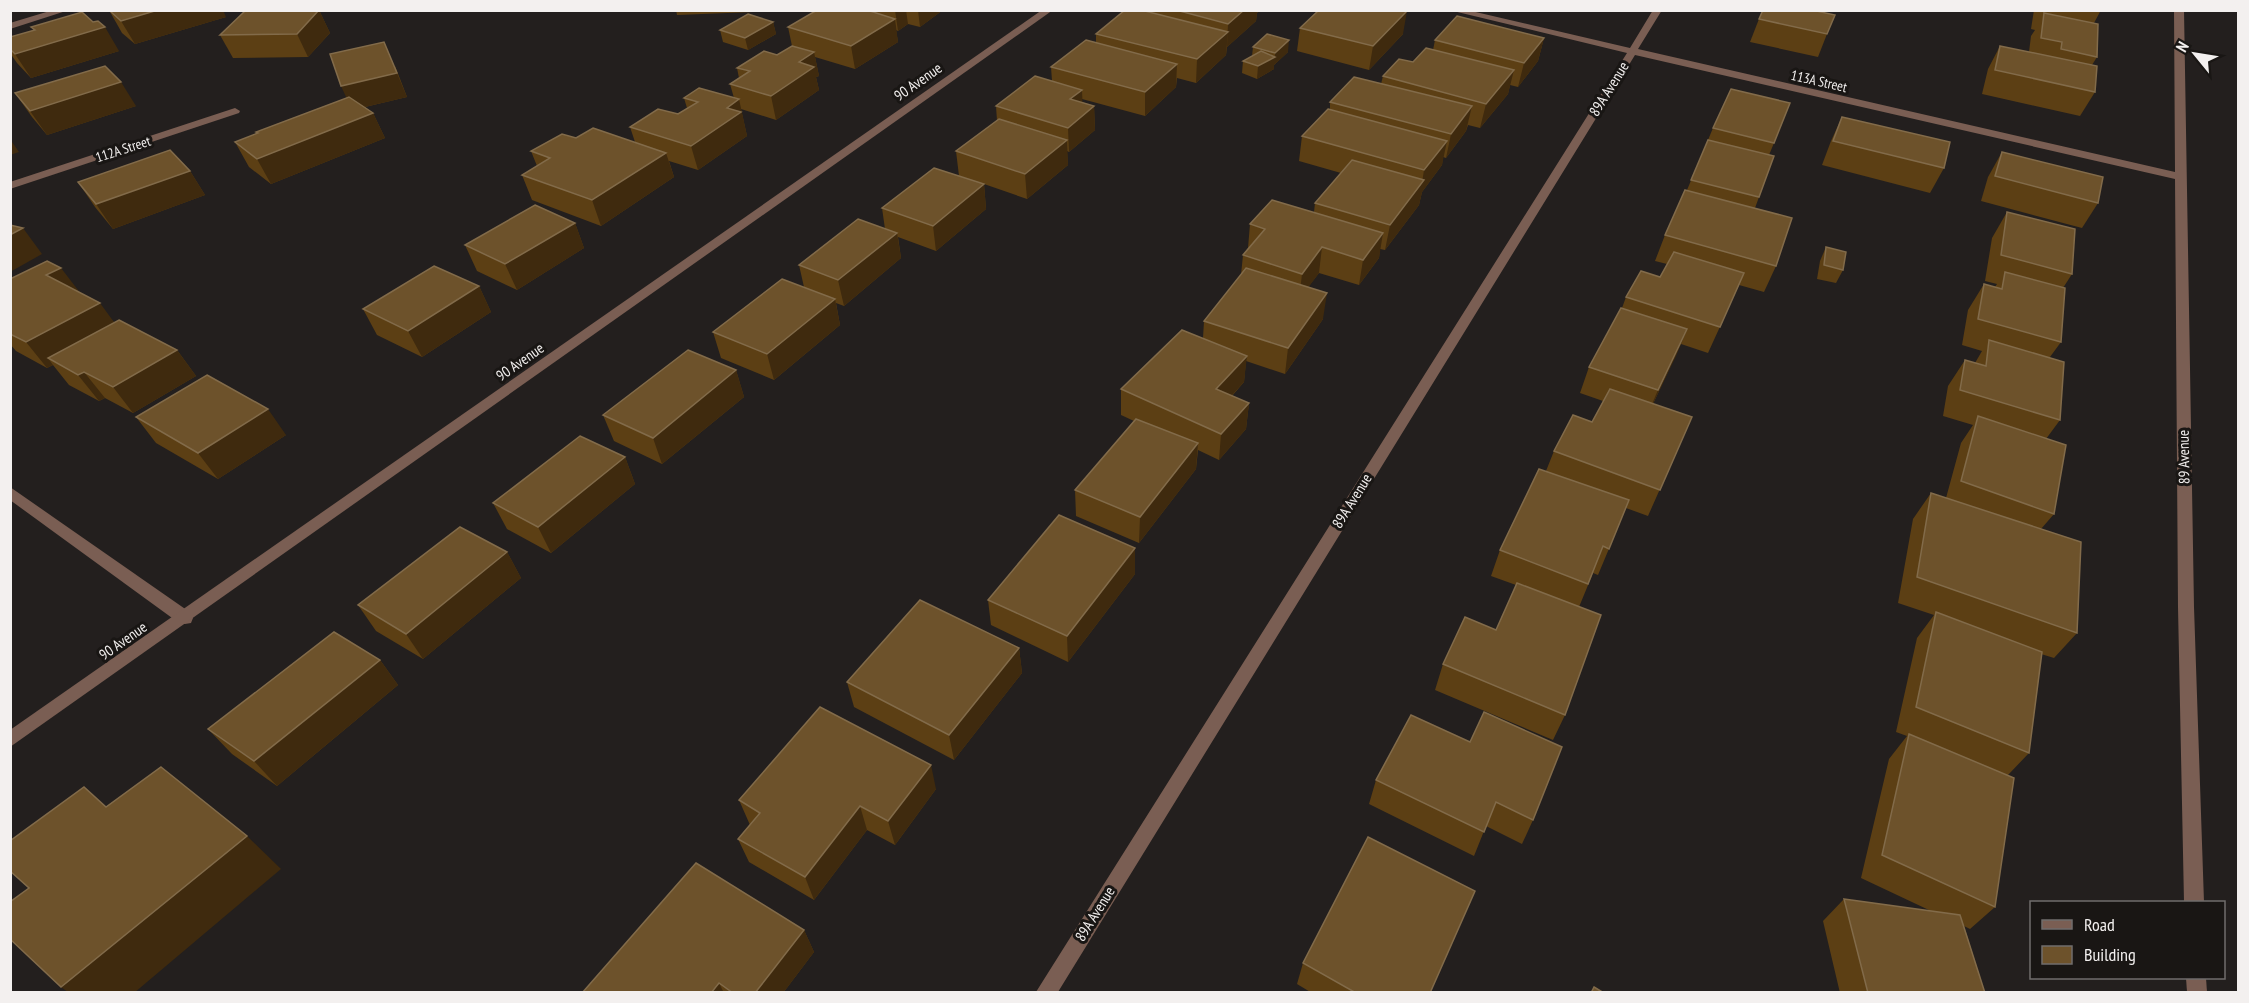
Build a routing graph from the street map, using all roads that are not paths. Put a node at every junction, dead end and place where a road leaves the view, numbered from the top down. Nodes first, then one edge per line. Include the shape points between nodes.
1 (65, 10) edge
2 (1049, 10) edge
3 (1453, 10) edge
4 (1658, 10) edge
5 (2179, 10) edge
6 (10, 26) edge
7 (1632, 52) junction
8 (235, 111) dead end
9 (2179, 176) junction
10 (10, 186) edge
11 (10, 492) edge
12 (185, 618) junction
13 (10, 740) edge
14 (2194, 901) edge
15 (1046, 993) edge

1 - 6 street
2 - 12 street, 90 Avenue
3 - 7 street, 113A Street
4 - 7 street, 89A Avenue
5 - 9 street, 89 Avenue
7 - 9 street, 113A Street
7 - 15 street, 89A Avenue
8 - 10 street, 112A Street
9 - 14 street, 89 Avenue
11 - 12 street
12 - 13 street, 90 Avenue

